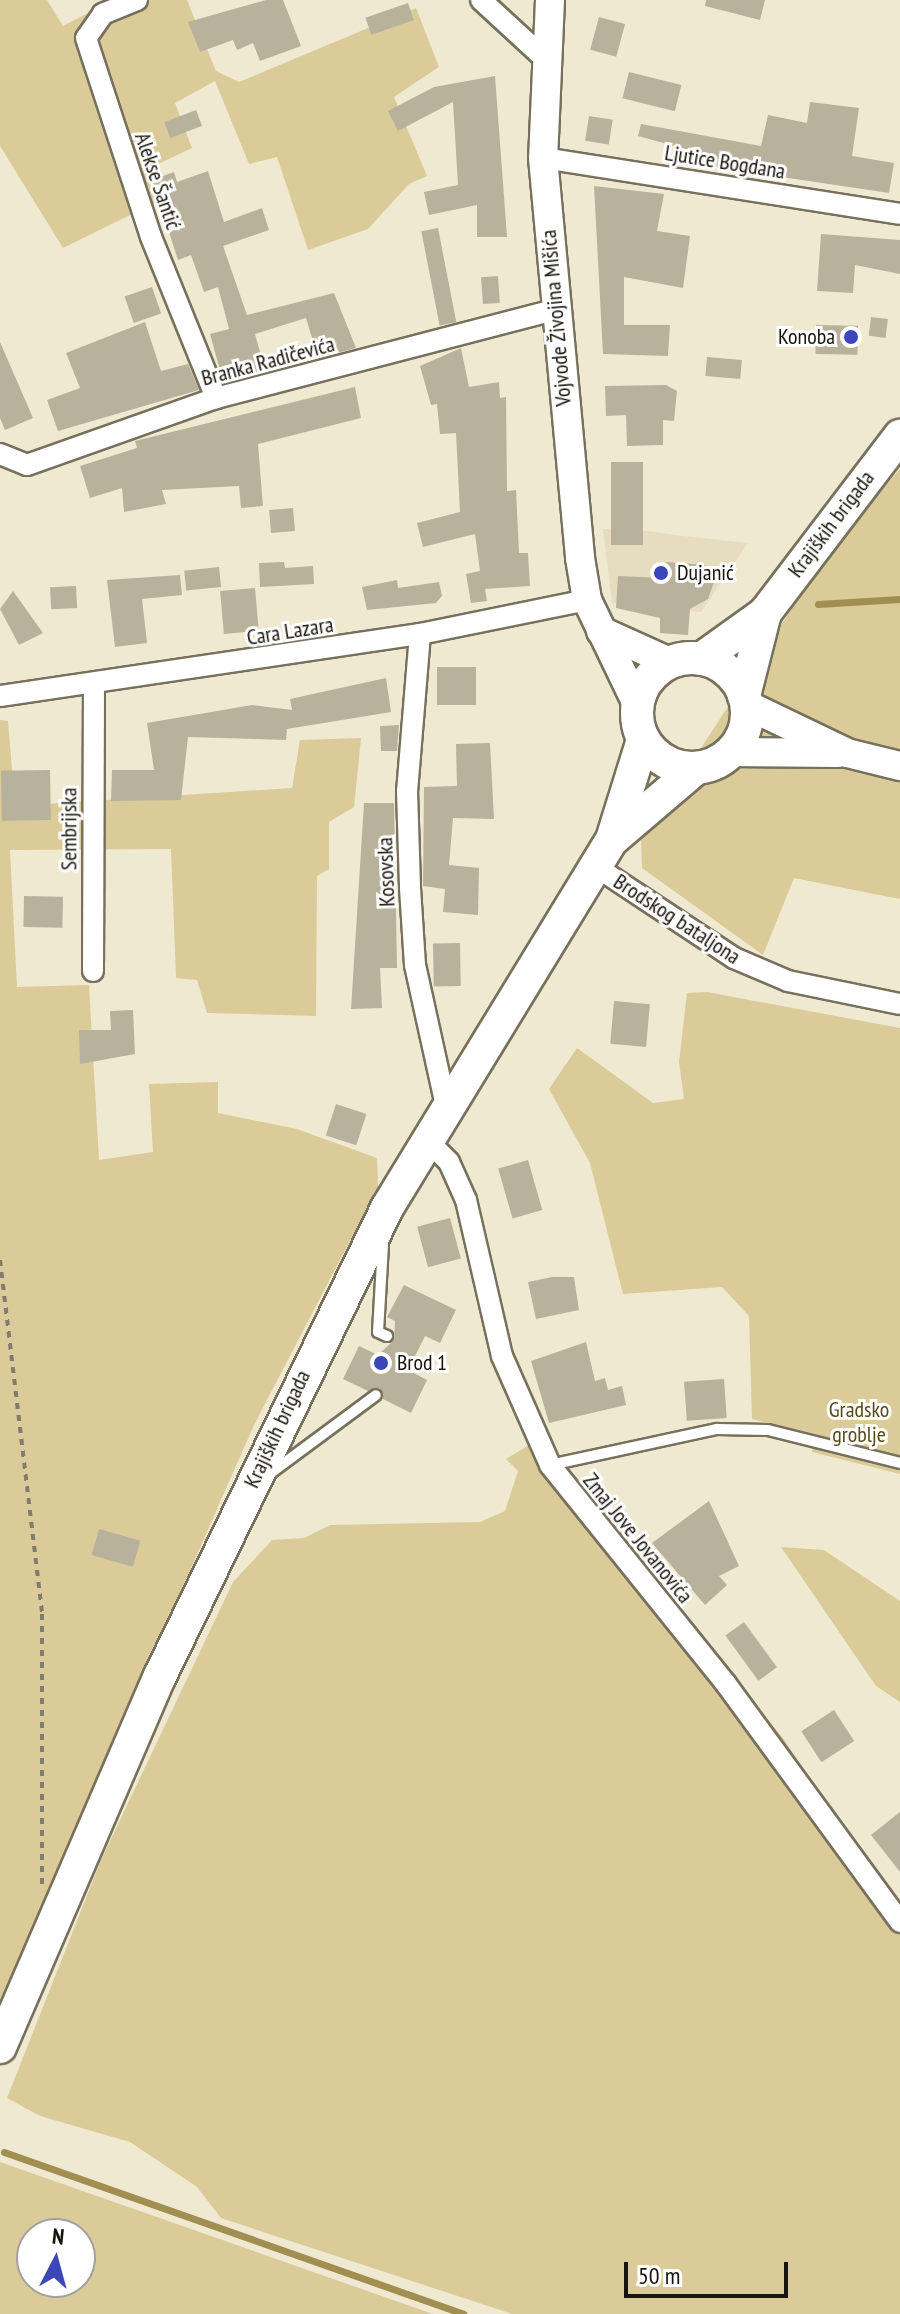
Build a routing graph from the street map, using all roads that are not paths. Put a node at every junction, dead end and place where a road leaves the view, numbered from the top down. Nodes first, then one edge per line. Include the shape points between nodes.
1 (137, 0) edge
2 (481, 0) edge
3 (550, 0) edge
4 (543, 57) junction
5 (543, 158) junction
6 (900, 214) edge
7 (554, 310) junction
8 (216, 398) junction
9 (900, 436) edge
10 (0, 454) edge
11 (587, 600) junction
12 (765, 613) junction
13 (601, 631) junction
14 (420, 634) junction
15 (686, 661) junction
16 (94, 687) junction
17 (0, 696) edge
18 (746, 700) junction
19 (637, 704) junction
20 (643, 740) junction
21 (731, 752) junction
22 (847, 753) junction
23 (900, 766) edge
24 (695, 769) junction
25 (603, 853) junction
26 (93, 971) dead end
27 (900, 1004) edge
28 (446, 1106) junction
29 (427, 1140) junction
30 (387, 1208) junction
31 (387, 1336) dead end
32 (376, 1395) dead end
33 (900, 1463) edge
34 (550, 1465) junction
35 (246, 1495) junction
36 (900, 1922) edge
37 (0, 2047) edge

1 - 8 street, Alekse Šantić via 103,14 86,38 151,237
2 - 4 street
3 - 4 street, Vojvode Živojina Mišića
4 - 5 street, Vojvode Živojina Mišića
5 - 6 street, Ljutice Bogdana
5 - 7 street, Vojvode Živojina Mišića
7 - 8 street, Branka Radičevića
7 - 11 street, Vojvode Živojina Mišića
8 - 10 street, Branka Radičevića via 27,465
9 - 12 main road, Krajiških brigada
11 - 13 street, Vojvode Živojina Mišića
11 - 14 street, Cara Lazara
12 - 15 main road, Krajiških brigada
12 - 18 main road, Krajiških brigada
13 - 15 street
13 - 19 street, Vojvode Živojina Mišića
14 - 16 street, Cara Lazara
14 - 28 street, Kosovska via 407,791 410,888 415,965
15 - 18 main road via 728,672
15 - 19 main road via 647,681
16 - 17 street, Cara Lazara
16 - 26 street, Sembrijska
18 - 21 main road
18 - 22 street
19 - 20 main road
20 - 24 main road via 674,766
20 - 25 main road, Krajiških brigada
21 - 22 street
21 - 24 main road
22 - 23 street
24 - 25 main road, Krajiških brigada
25 - 27 street, Brodskog bataljona via 734,958 788,981
25 - 28 main road, Krajiških brigada
28 - 29 main road, Krajiških brigada
29 - 30 main road, Krajiških brigada
29 - 34 street, Zmaj Jove Jovanovića via 449,1162 466,1200 502,1356
30 - 31 lane via 377,1297 378,1332
30 - 35 main road, Krajiških brigada
32 - 35 lane
33 - 34 lane via 768,1430 717,1429
34 - 36 street, Zmaj Jove Jovanovića via 726,1684
35 - 37 main road, Krajiških brigada

